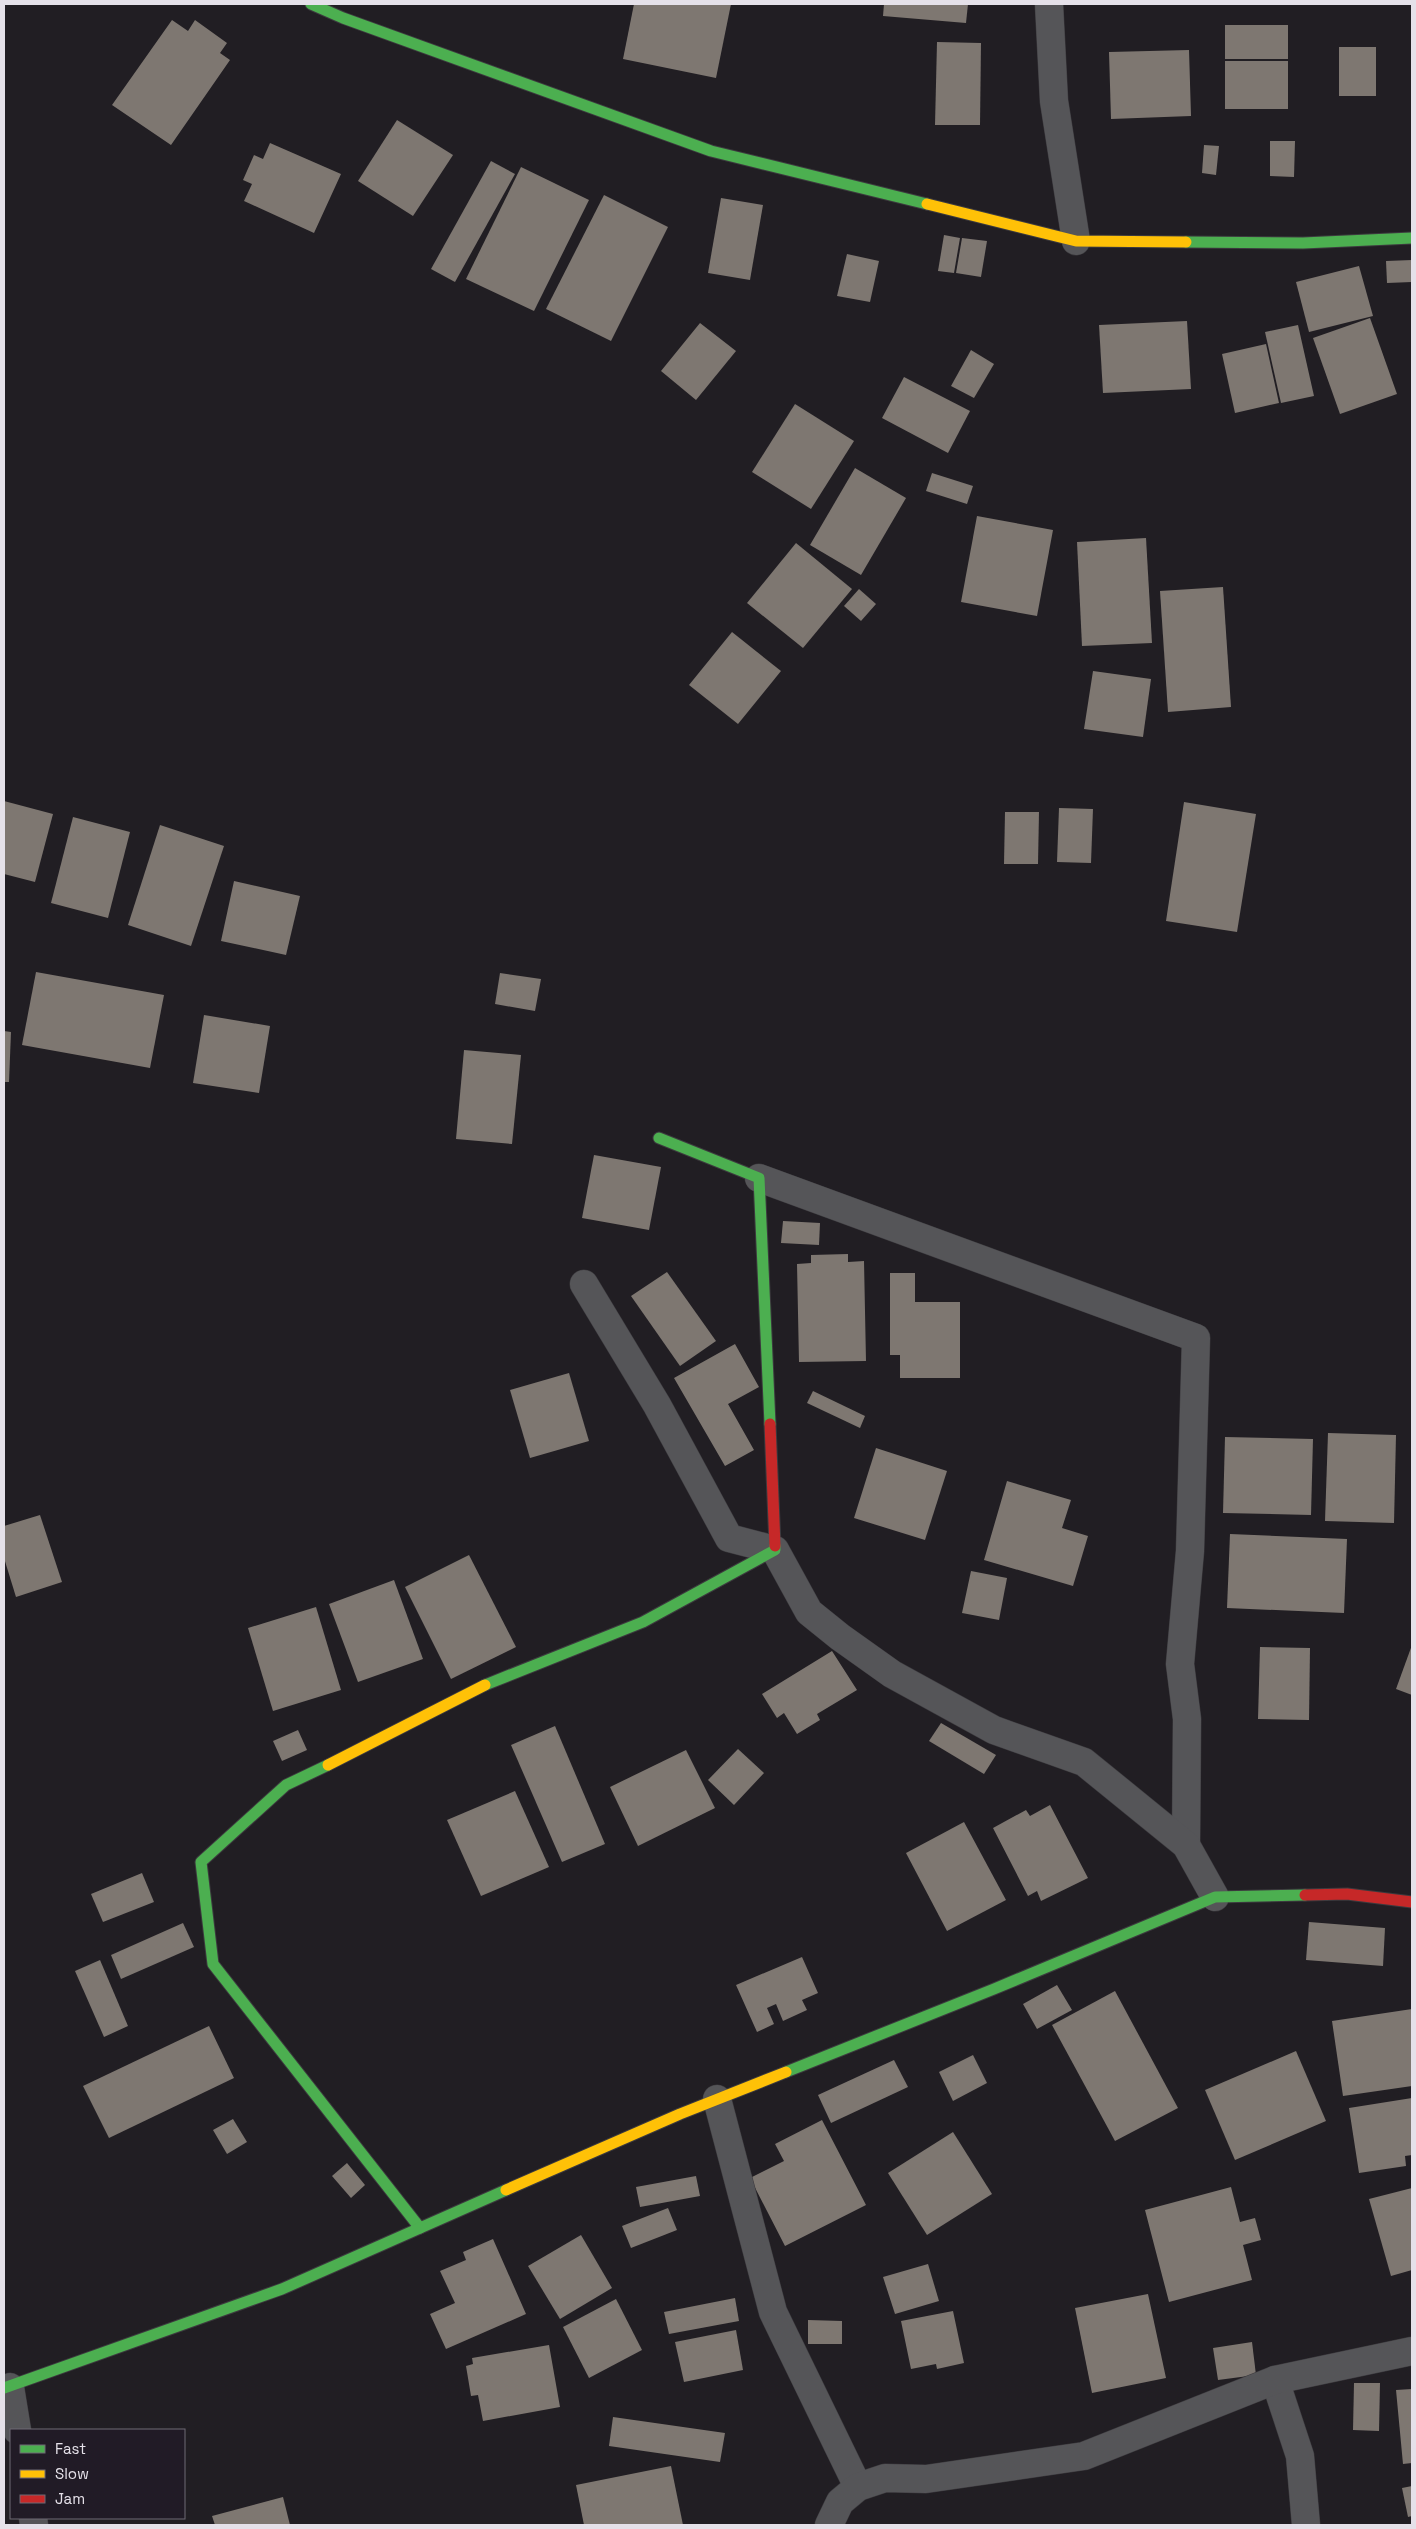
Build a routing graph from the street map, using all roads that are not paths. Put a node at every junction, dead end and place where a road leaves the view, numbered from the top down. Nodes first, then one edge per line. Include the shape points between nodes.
1 (311, 4) edge
2 (1049, 4) edge
3 (1412, 238) edge
4 (1076, 241) junction
5 (660, 1138) dead end
6 (759, 1178) junction
7 (584, 1284) dead end
8 (774, 1550) junction
9 (1186, 1845) junction
10 (1215, 1897) junction
11 (1412, 1902) edge
12 (717, 2099) junction
13 (420, 2228) junction
14 (1412, 2351) edge
15 (1275, 2380) junction
16 (7, 2387) edge
17 (17, 2429) edge
18 (858, 2487) junction
19 (829, 2525) edge
20 (1306, 2525) edge

1 - 4 street via 711,151
2 - 4 street via 1054,101
3 - 4 street via 1303,243
5 - 6 street
6 - 8 street
6 - 9 street via 1196,1338 1190,1551 1180,1664 1187,1719
7 - 8 street via 657,1405 730,1538
8 - 9 street via 809,1612 840,1637 892,1674 994,1730 1084,1762
8 - 13 street via 644,1622 476,1689 374,1743 286,1784 201,1862 213,1964
9 - 10 street
10 - 11 street via 1346,1894
10 - 12 street
12 - 13 street
12 - 18 street via 773,2312
13 - 16 street via 282,2289
14 - 15 street
15 - 18 street via 1084,2456 926,2479 885,2478
15 - 20 street via 1300,2456
16 - 17 street
18 - 19 street via 840,2502

